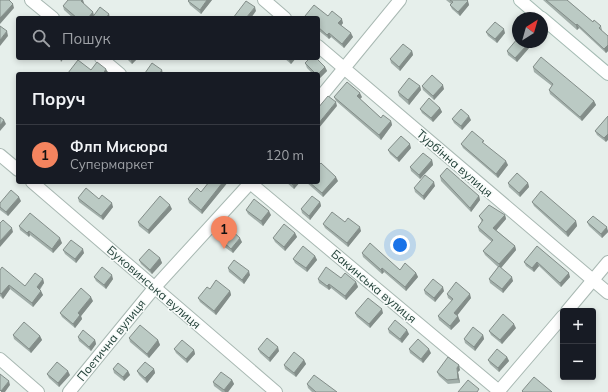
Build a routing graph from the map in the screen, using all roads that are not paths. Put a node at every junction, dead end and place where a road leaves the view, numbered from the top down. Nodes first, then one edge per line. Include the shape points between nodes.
1 (31, 0) edge
2 (264, 0) edge
3 (400, 0) edge
4 (520, 0) edge
5 (535, 12) edge
6 (51, 16) edge
7 (283, 16) edge
8 (548, 23) edge
9 (320, 48) edge
10 (103, 60) edge
11 (344, 68) junction
12 (118, 72) edge
13 (608, 74) edge
14 (320, 98) edge
15 (0, 155) edge
16 (16, 168) edge
17 (34, 184) edge
18 (248, 184) edge
19 (252, 184) edge
20 (608, 262) edge
21 (593, 280) junction
22 (155, 287) junction
23 (608, 293) edge
24 (570, 308) edge
25 (560, 320) edge
26 (0, 359) edge
27 (499, 391) edge
28 (38, 392) edge
29 (69, 392) edge
30 (276, 392) edge

1 - 6 street
2 - 7 street
3 - 11 street
4 - 5 street
8 - 13 street
9 - 11 street, Турбінна вулиця
10 - 12 street
11 - 14 street
11 - 21 street, Турбінна вулиця
15 - 16 street
17 - 22 street, Буковинська вулиця
18 - 22 street, Поетична вулиця
19 - 27 street, Бакинська вулиця
20 - 21 street
21 - 23 street, Турбінна вулиця
21 - 24 street
22 - 29 street, Поетична вулиця
22 - 30 street, Буковинська вулиця
25 - 27 street
26 - 28 street

